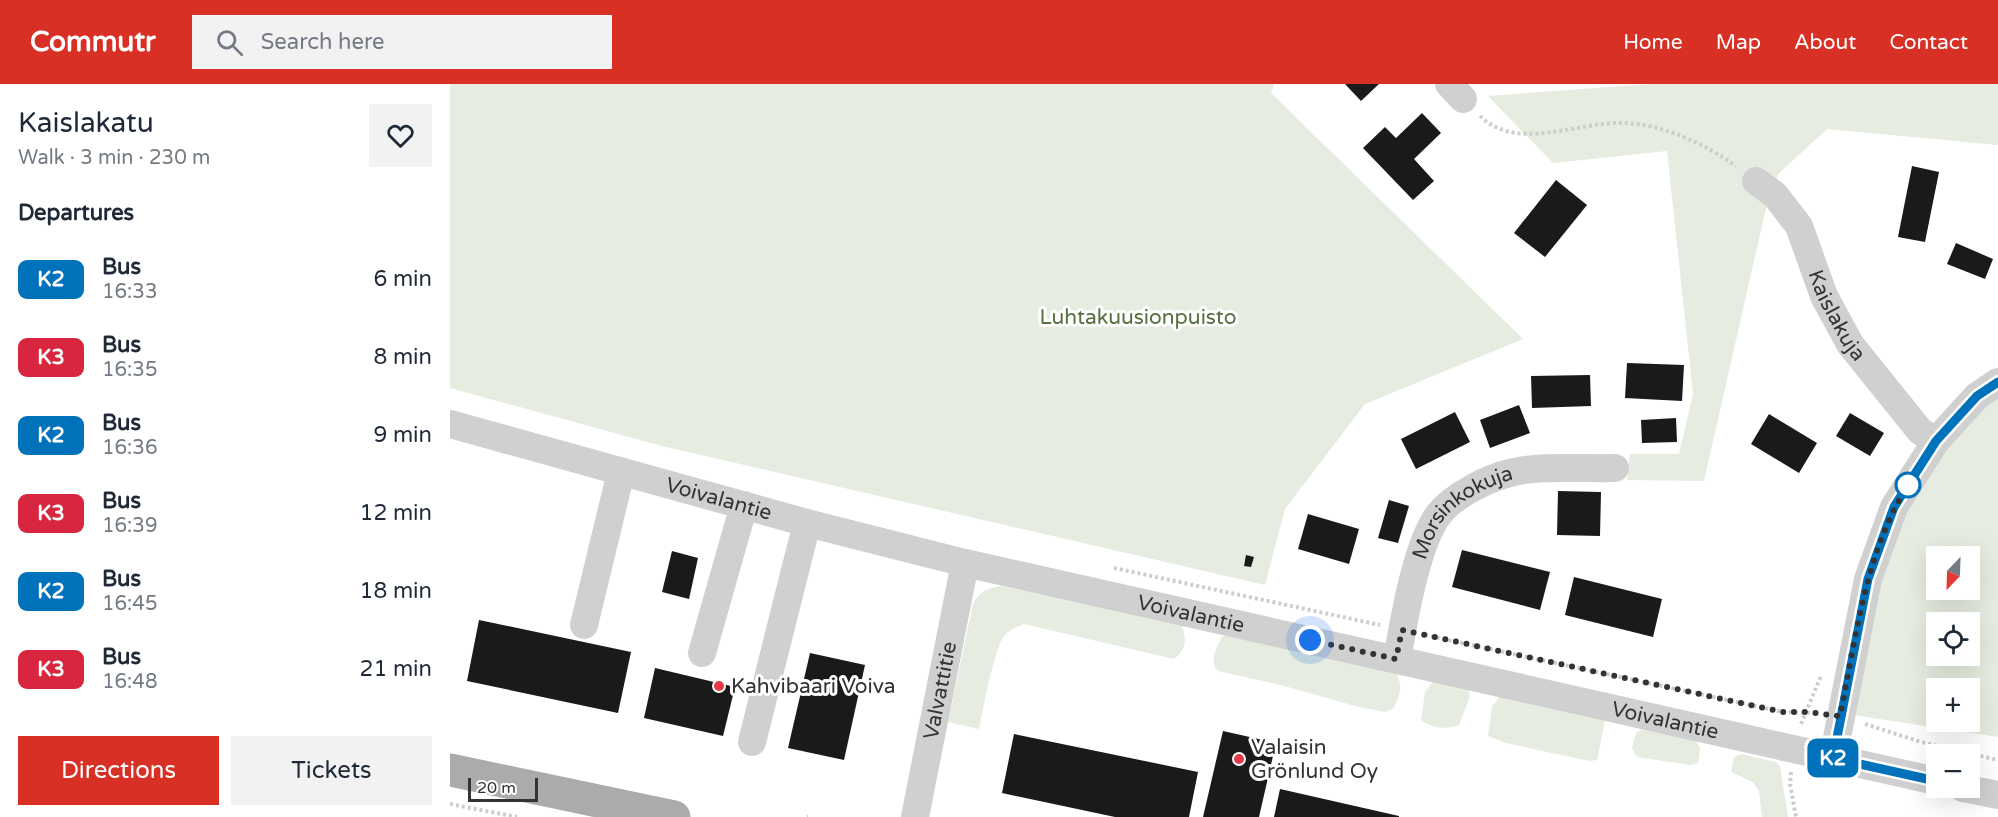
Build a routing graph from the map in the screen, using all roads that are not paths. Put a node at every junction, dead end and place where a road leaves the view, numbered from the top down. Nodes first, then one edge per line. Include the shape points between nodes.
1 (1756, 181) road end
2 (1998, 382) edge
3 (450, 424) edge
4 (1936, 441) junction
5 (1615, 468) dead end
6 (621, 471) junction
7 (744, 505) junction
8 (807, 522) junction
9 (965, 563) junction
10 (584, 625) dead end
11 (702, 653) dead end
12 (1396, 659) junction
13 (752, 742) dead end
14 (1833, 758) junction
15 (450, 770) edge
16 (1926, 780) edge
17 (1980, 791) edge
18 (1998, 795) edge
19 (674, 817) edge
20 (915, 817) edge

1 - 4 street, Kaislakuja via 1775,195 1800,226 1824,296 1850,344 1920,431
2 - 4 street via 1977,396
3 - 6 street, Voivalantie
4 - 14 street via 1894,507 1868,579
5 - 12 street, Morsinkokuja via 1509,473 1448,505 1434,522 1417,565
6 - 7 street, Voivalantie
6 - 10 street
7 - 8 street, Voivalantie
7 - 11 street
8 - 9 street, Voivalantie
8 - 13 street
9 - 12 street, Voivalantie
9 - 20 street, Valvattitie
12 - 14 street, Voivalantie
14 - 16 street, Voivalantie
15 - 19 main road
17 - 18 street

